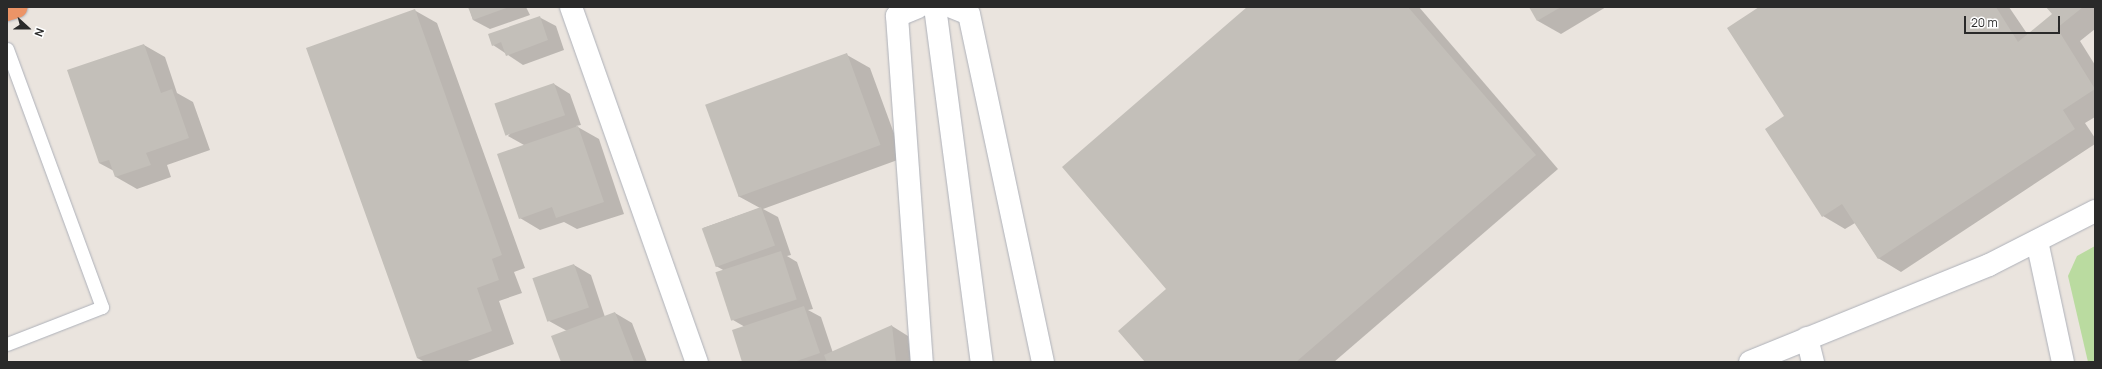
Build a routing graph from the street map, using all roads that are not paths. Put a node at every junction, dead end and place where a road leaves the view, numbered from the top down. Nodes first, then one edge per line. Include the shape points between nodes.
1 (17, 7) edge
2 (571, 7) edge
3 (918, 7) edge
4 (935, 7) edge
5 (952, 7) edge
6 (7, 10) edge
7 (7, 49) edge
8 (2095, 211) edge
9 (2037, 241) junction
10 (1807, 338) junction
11 (7, 344) edge
12 (697, 362) edge
13 (922, 362) edge
14 (982, 362) edge
15 (1043, 362) edge
16 (1750, 362) edge
17 (1813, 362) edge
18 (2063, 362) edge

1 - 6 highway
2 - 12 street
3 - 13 street via 897,16
4 - 14 street
5 - 15 street via 968,14
7 - 11 lane via 102,307
8 - 9 street
9 - 10 street via 1989,265
9 - 18 street
10 - 16 street
10 - 17 street

